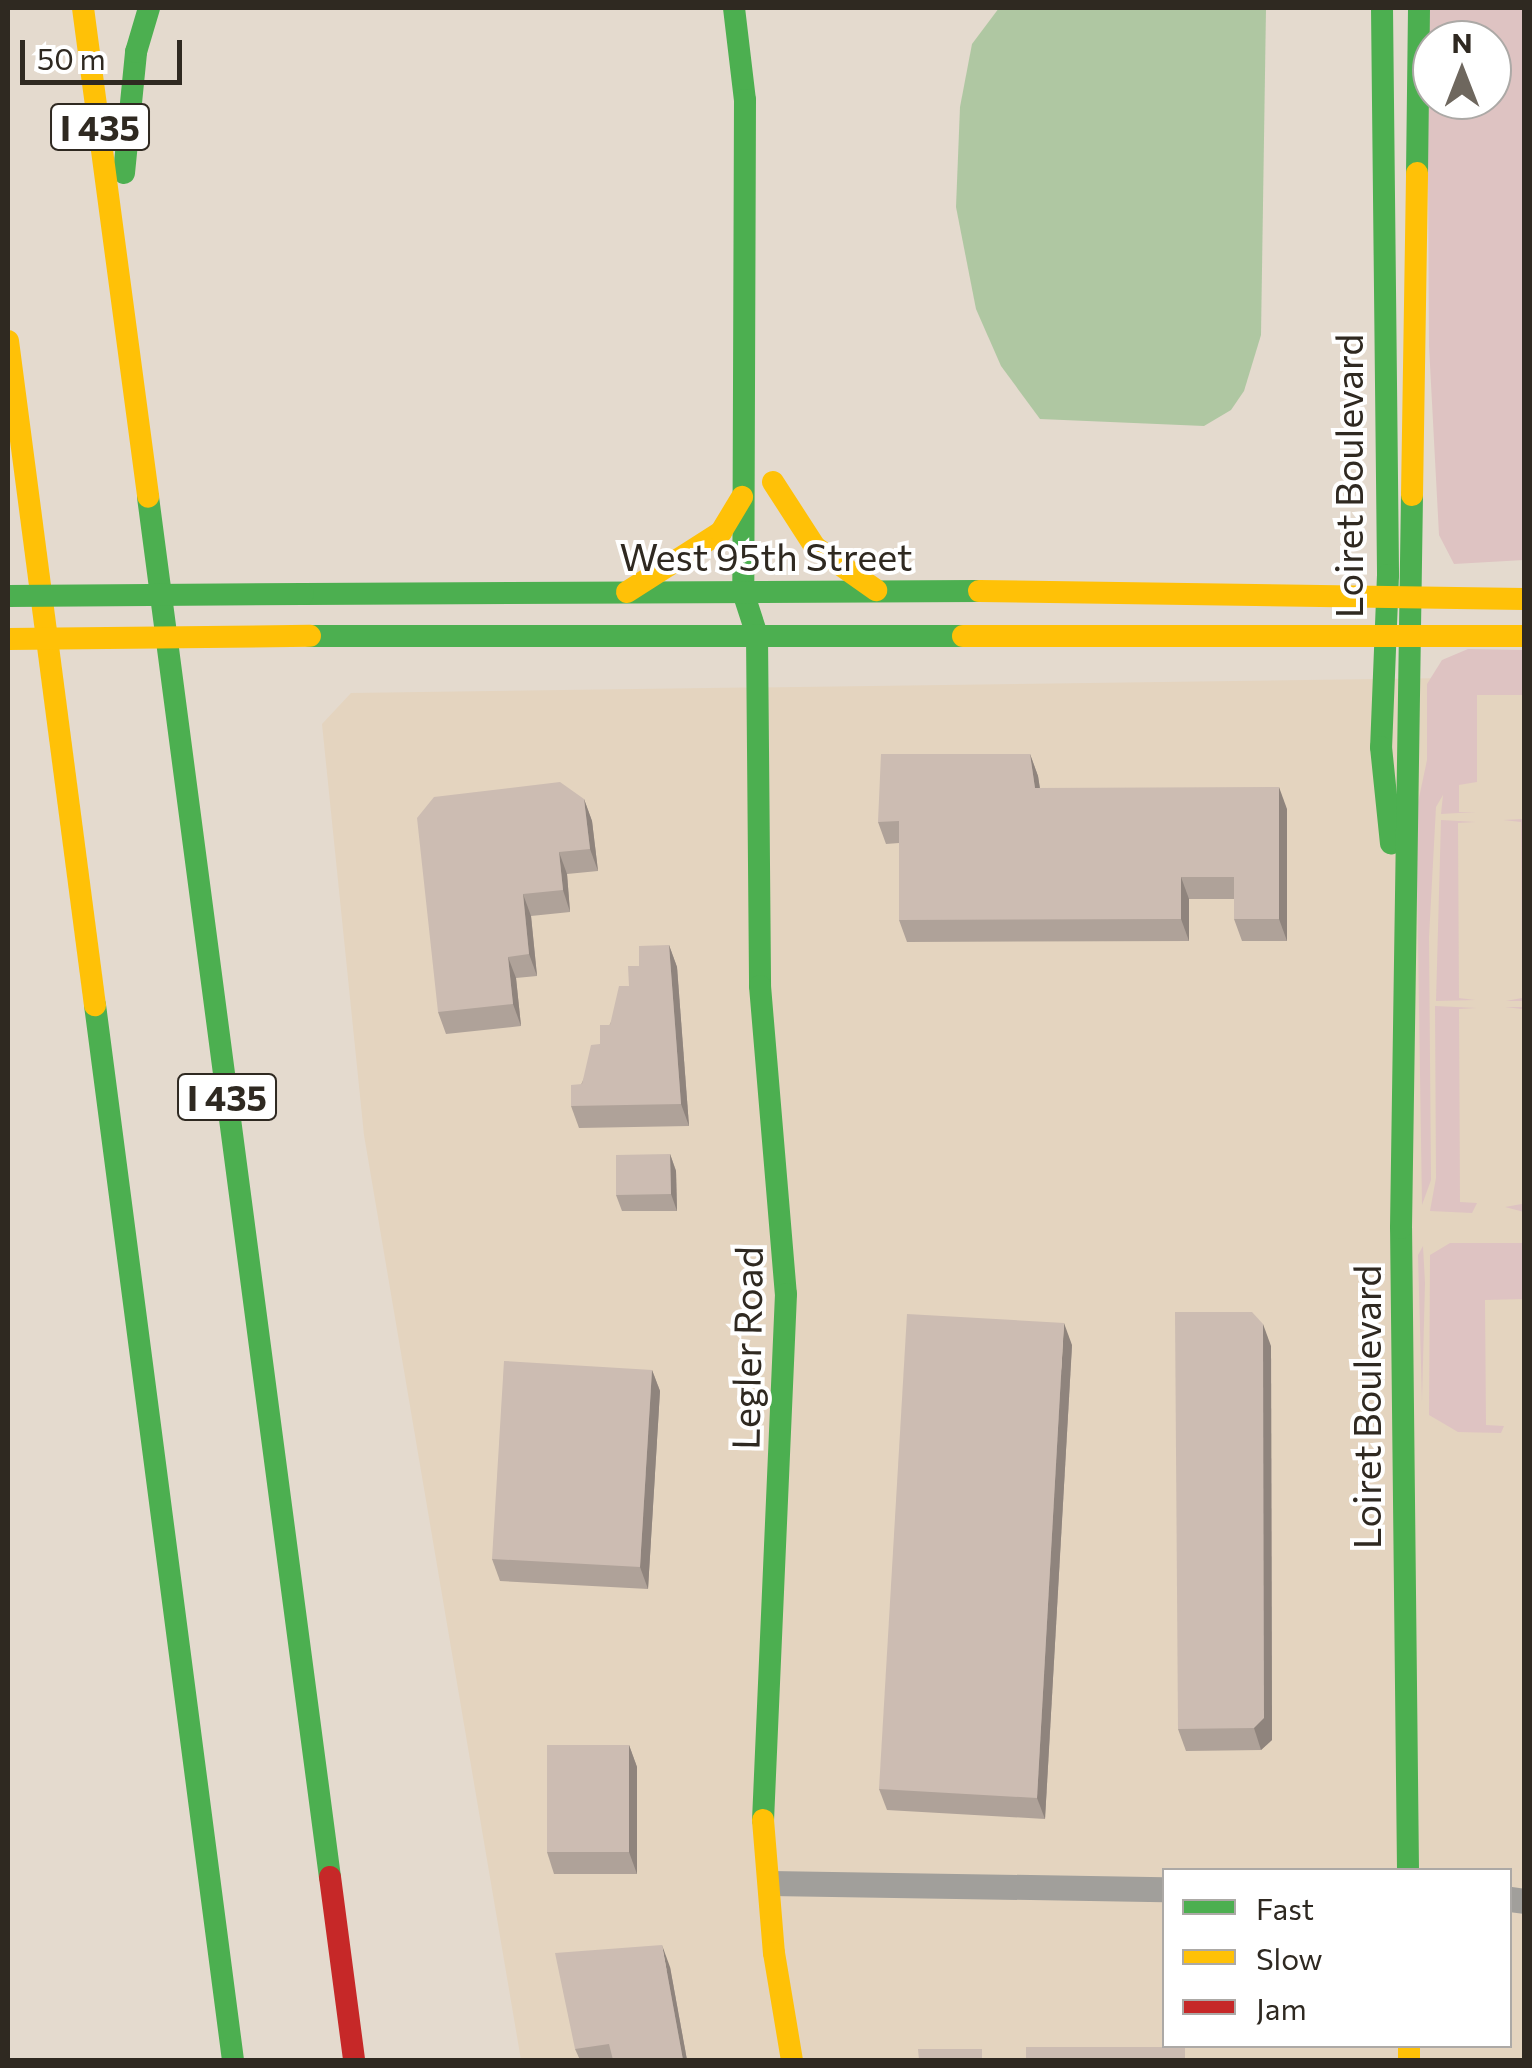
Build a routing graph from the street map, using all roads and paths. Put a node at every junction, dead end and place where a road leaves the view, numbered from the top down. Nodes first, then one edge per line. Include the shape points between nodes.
1 (83, 8) edge
2 (149, 8) edge
3 (734, 8) edge
4 (1382, 8) edge
5 (1420, 8) edge
6 (1383, 180) junction
7 (1420, 180) junction
8 (117, 247) junction
9 (8, 341) edge
10 (10, 371) edge
11 (742, 497) junction
12 (772, 533) dead end
13 (772, 567) dead end
14 (876, 590) junction
15 (627, 592) junction
16 (743, 592) junction
17 (772, 592) junction
18 (8, 596) edge
19 (1384, 599) junction
20 (1414, 599) junction
21 (1524, 599) edge
22 (757, 635) junction
23 (1382, 636) junction
24 (1414, 636) junction
25 (1524, 636) edge
26 (8, 639) edge
27 (1402, 944) junction
28 (1408, 1868) edge
29 (770, 1883) junction
30 (1162, 1889) edge
31 (233, 2060) edge
32 (354, 2060) edge
33 (792, 2060) edge

1 - 8 main road, I 435
2 - 8 main road via 136,52
3 - 11 main road via 745,100
4 - 6 main road, Loiret Boulevard
5 - 7 main road, Loiret Boulevard
6 - 7 main road
6 - 19 main road, Loiret Boulevard
7 - 20 main road, Loiret Boulevard
8 - 32 main road, I 435
9 - 10 main road
10 - 31 main road
11 - 15 main road via 720,532
11 - 16 main road
12 - 14 main road via 773,472 815,547
13 - 17 main road
14 - 17 main road, West 95th Street
14 - 19 main road, West 95th Street
15 - 16 main road, West 95th Street
15 - 18 main road, West 95th Street, bridge
16 - 17 main road, West 95th Street
16 - 22 main road
17 - 22 main road
19 - 20 main road, West 95th Street
19 - 23 main road, Loiret Boulevard
20 - 21 main road, West 95th Street
20 - 24 main road, Loiret Boulevard
22 - 23 main road
22 - 26 main road, bridge
22 - 29 main road, Legler Road via 760,986 786,1294 764,1710
23 - 24 main road
23 - 27 main road, Loiret Boulevard via 1381,748
24 - 25 main road
24 - 27 main road, Loiret Boulevard
27 - 28 main road, Loiret Boulevard
29 - 30 street
29 - 33 main road, Legler Road

